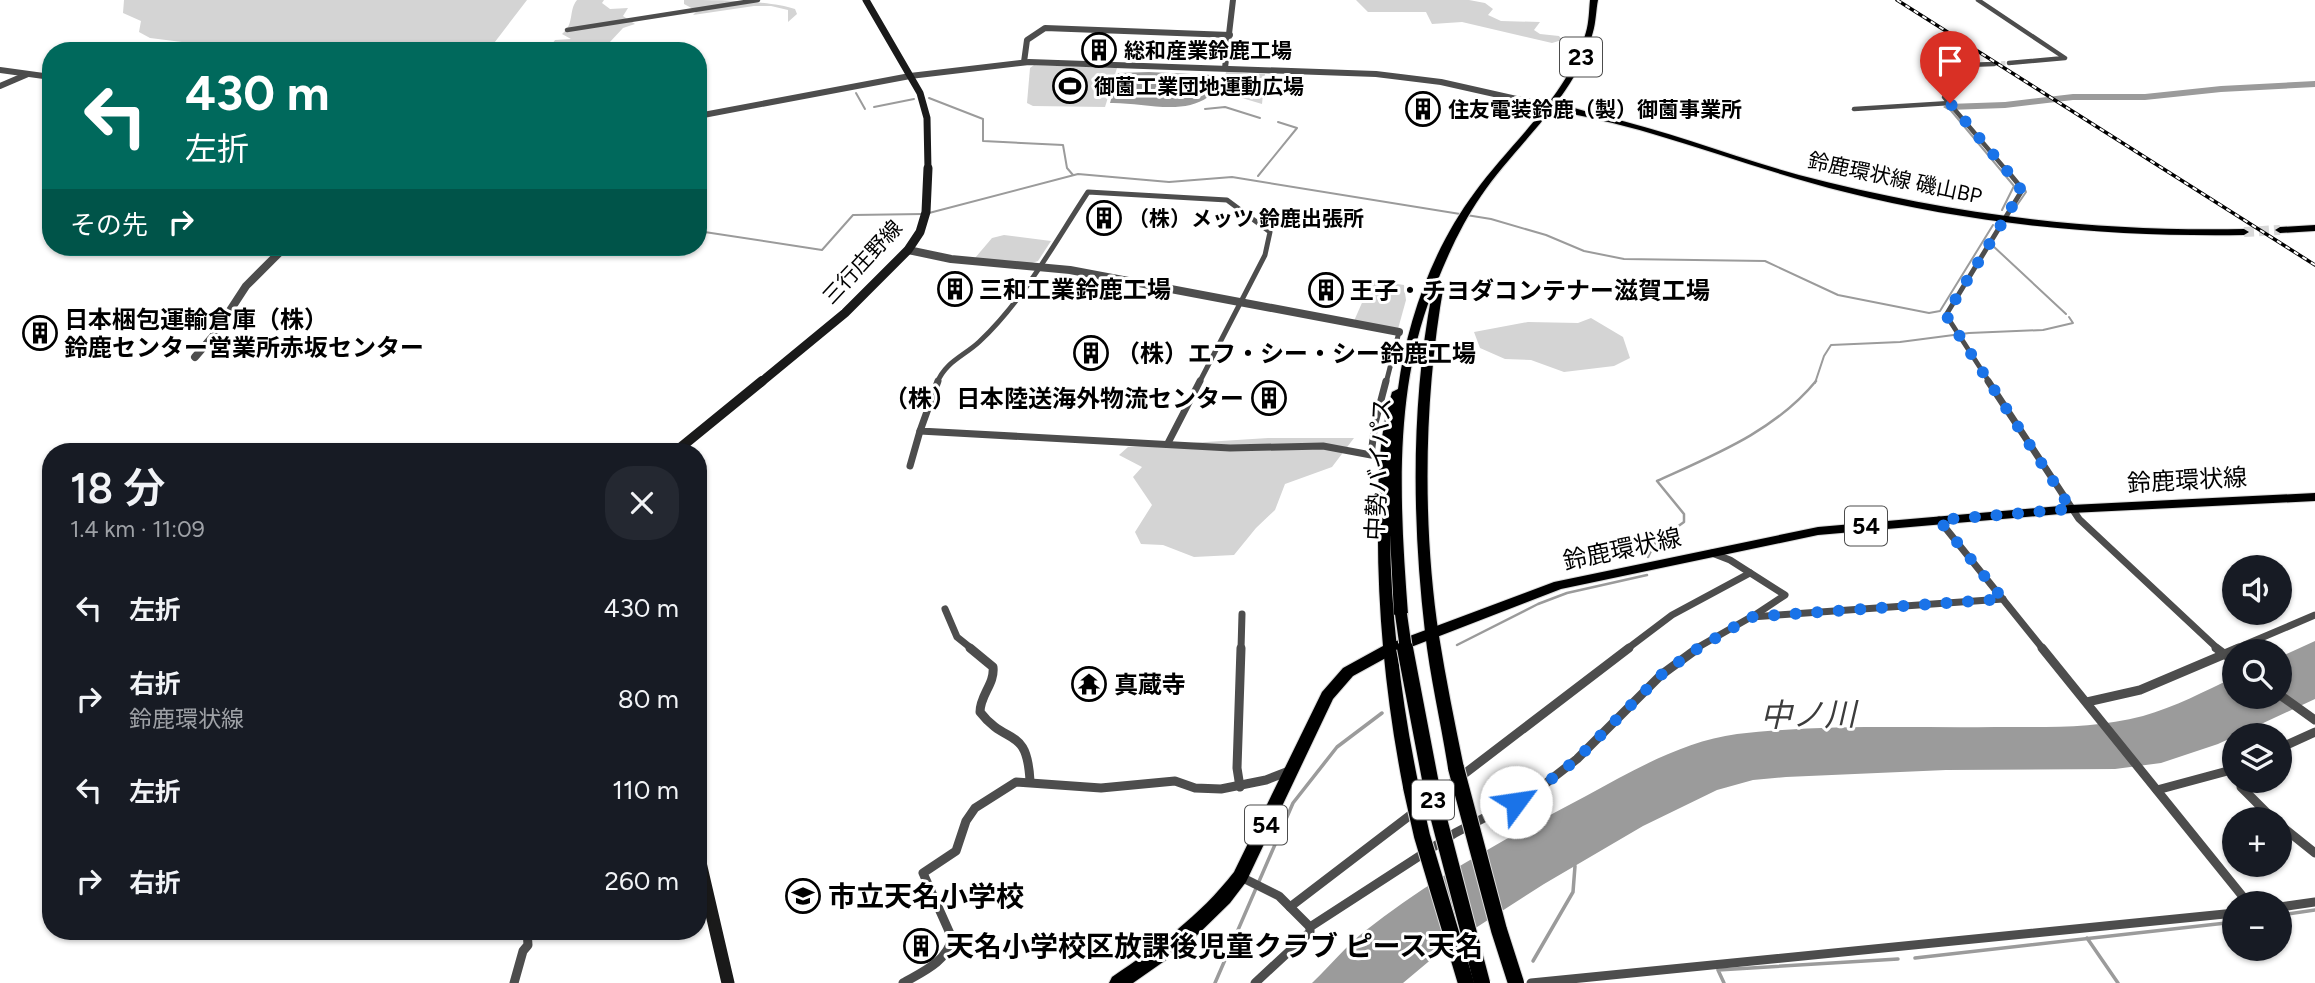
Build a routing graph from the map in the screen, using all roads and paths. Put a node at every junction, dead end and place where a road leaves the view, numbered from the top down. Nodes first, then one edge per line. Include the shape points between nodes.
1 (758, 0) edge
2 (866, 0) edge
3 (1233, 0) edge
4 (1594, 0) edge
5 (1978, 0) edge
6 (567, 30) dead end
7 (1230, 35) junction
8 (1024, 62) junction
9 (1994, 64) tunnel mouth
10 (2009, 64) tunnel mouth
11 (1225, 68) junction
12 (0, 72) edge
13 (28, 74) junction
14 (910, 76) junction
15 (42, 77) edge
16 (19, 78) junction
17 (42, 79) edge
18 (0, 86) edge
19 (1950, 104) junction
20 (1548, 106) junction
21 (1854, 108) dead end
22 (707, 112) edge
23 (1492, 174) joint
24 (2003, 220) junction
25 (1461, 222) joint
26 (2315, 228) edge
27 (2280, 230) tunnel mouth
28 (2244, 232) tunnel mouth
29 (908, 250) junction
30 (1446, 253) junction
31 (276, 256) edge
32 (1038, 267) junction
33 (1240, 302) junction
34 (1399, 332) joint
35 (195, 357) dead end
36 (920, 431) junction
37 (1394, 433) junction
38 (686, 443) edge
39 (1168, 443) junction
40 (910, 467) dead end
41 (2315, 497) edge
42 (2071, 509) junction
43 (1939, 520) junction
44 (1711, 552) junction
45 (1750, 573) junction
46 (2003, 599) junction
47 (945, 609) dead end
48 (1242, 614) dead end
49 (2315, 615) edge
50 (1751, 617) junction
51 (1432, 635) junction
52 (2259, 639) edge
53 (1388, 650) junction
54 (2222, 652) edge
55 (2222, 655) edge
56 (1392, 679) joint
57 (2087, 702) junction
58 (2292, 704) edge
59 (2315, 720) edge
60 (2315, 732) edge
61 (2292, 743) edge
62 (1293, 769) junction
63 (2222, 772) edge
64 (1030, 780) junction
65 (1240, 787) junction
66 (2157, 790) junction
67 (2247, 793) edge
68 (2261, 807) edge
69 (2292, 833) edge
70 (2313, 848) edge
71 (1246, 879) junction
72 (2238, 891) edge
73 (707, 893) edge
74 (2315, 902) edge
75 (2292, 905) edge
76 (1290, 907) junction
77 (2222, 914) edge
78 (1310, 927) junction
79 (528, 940) edge
80 (514, 983) edge
81 (728, 983) edge
82 (903, 983) edge
83 (1118, 983) edge
84 (1255, 983) edge
85 (1466, 983) edge
86 (1482, 983) edge
87 (1516, 983) edge
88 (1531, 983) edge

1 - 6 street
2 - 14 main road, 三行庄野線
3 - 7 street
4 - 20 main road, 中勢バイパス / 23 via 1585,47
5 - 10 street via 2065,58
7 - 8 street via 1045,28 1027,40
7 - 11 street
8 - 11 street
8 - 14 street
9 - 19 street via 1966,65 1944,97
11 - 20 street via 1414,78
12 - 13 street
12 - 16 street
13 - 15 street
13 - 16 street
14 - 22 street
14 - 29 main road, 三行庄野線 via 920,93 928,128 926,214
16 - 17 street
16 - 18 street
19 - 21 street
19 - 24 street via 2019,185 2021,192
20 - 23 main road, 中勢バイパス / 23
20 - 24 main road, 鈴鹿環状線 磯山BP via 1638,127 1793,176
23 - 25 main road, 中勢バイパス / 23
24 - 28 main road, 鈴鹿環状線 磯山BP via 2142,233
24 - 42 street via 1946,315
25 - 30 main road, 中勢バイパス / 23
26 - 27 main road
29 - 32 street
29 - 38 main road, 三行庄野線 via 845,313
30 - 37 main road, 中勢バイパス / 23 via 1422,307
30 - 51 main road via 1434,303 1422,456 1424,557
31 - 35 street via 246,286
32 - 33 street
32 - 33 street via 1088,192 1227,200 1270,232 1265,256
32 - 36 street via 982,340 941,372
33 - 34 street
33 - 39 street
34 - 39 street via 1371,455 1323,446 1230,448
36 - 39 street
36 - 40 street
37 - 53 main road, 23 via 1384,482
37 - 86 main road, 中勢バイパス / 23, bridge via 1397,556 1407,666 1441,834
41 - 42 main road, 鈴鹿環状線 / 54
42 - 43 main road, 鈴鹿環状線 / 54
42 - 54 street via 2092,534
43 - 44 main road, 鈴鹿環状線 / 54 via 1818,531
43 - 46 street
44 - 45 street
44 - 51 main road, 鈴鹿環状線 / 54 via 1559,586
45 - 50 street via 1785,595
45 - 76 street via 1672,615
46 - 50 street
46 - 57 street
47 - 64 street via 957,637 993,667 994,678 980,699 980,712 1024,748
48 - 65 street
49 - 52 street
50 - 78 street via 1661,675 1577,759 1536,791 1455,833
51 - 53 main road, 鈴鹿環状線 / 54
51 - 87 main road, bridge via 1456,768
53 - 56 main road
53 - 62 main road, 鈴鹿環状線 / 54 via 1358,664 1339,680
55 - 57 street via 2140,691
56 - 85 main road, bridge via 1422,836
57 - 66 street
58 - 59 street
60 - 61 street
62 - 65 street
62 - 71 main road, 鈴鹿環状線 / 54
63 - 66 street
64 - 65 street via 1081,788 1175,781 1195,788
64 - 82 street via 1009,786 975,808 956,851 923,873 952,947
66 - 72 street
67 - 68 street
69 - 70 street
71 - 76 street
71 - 83 main road, 鈴鹿環状線 / 54 via 1180,940
73 - 81 main road
74 - 75 street
76 - 78 street
77 - 88 street
78 - 84 street via 1310,932
79 - 80 street

